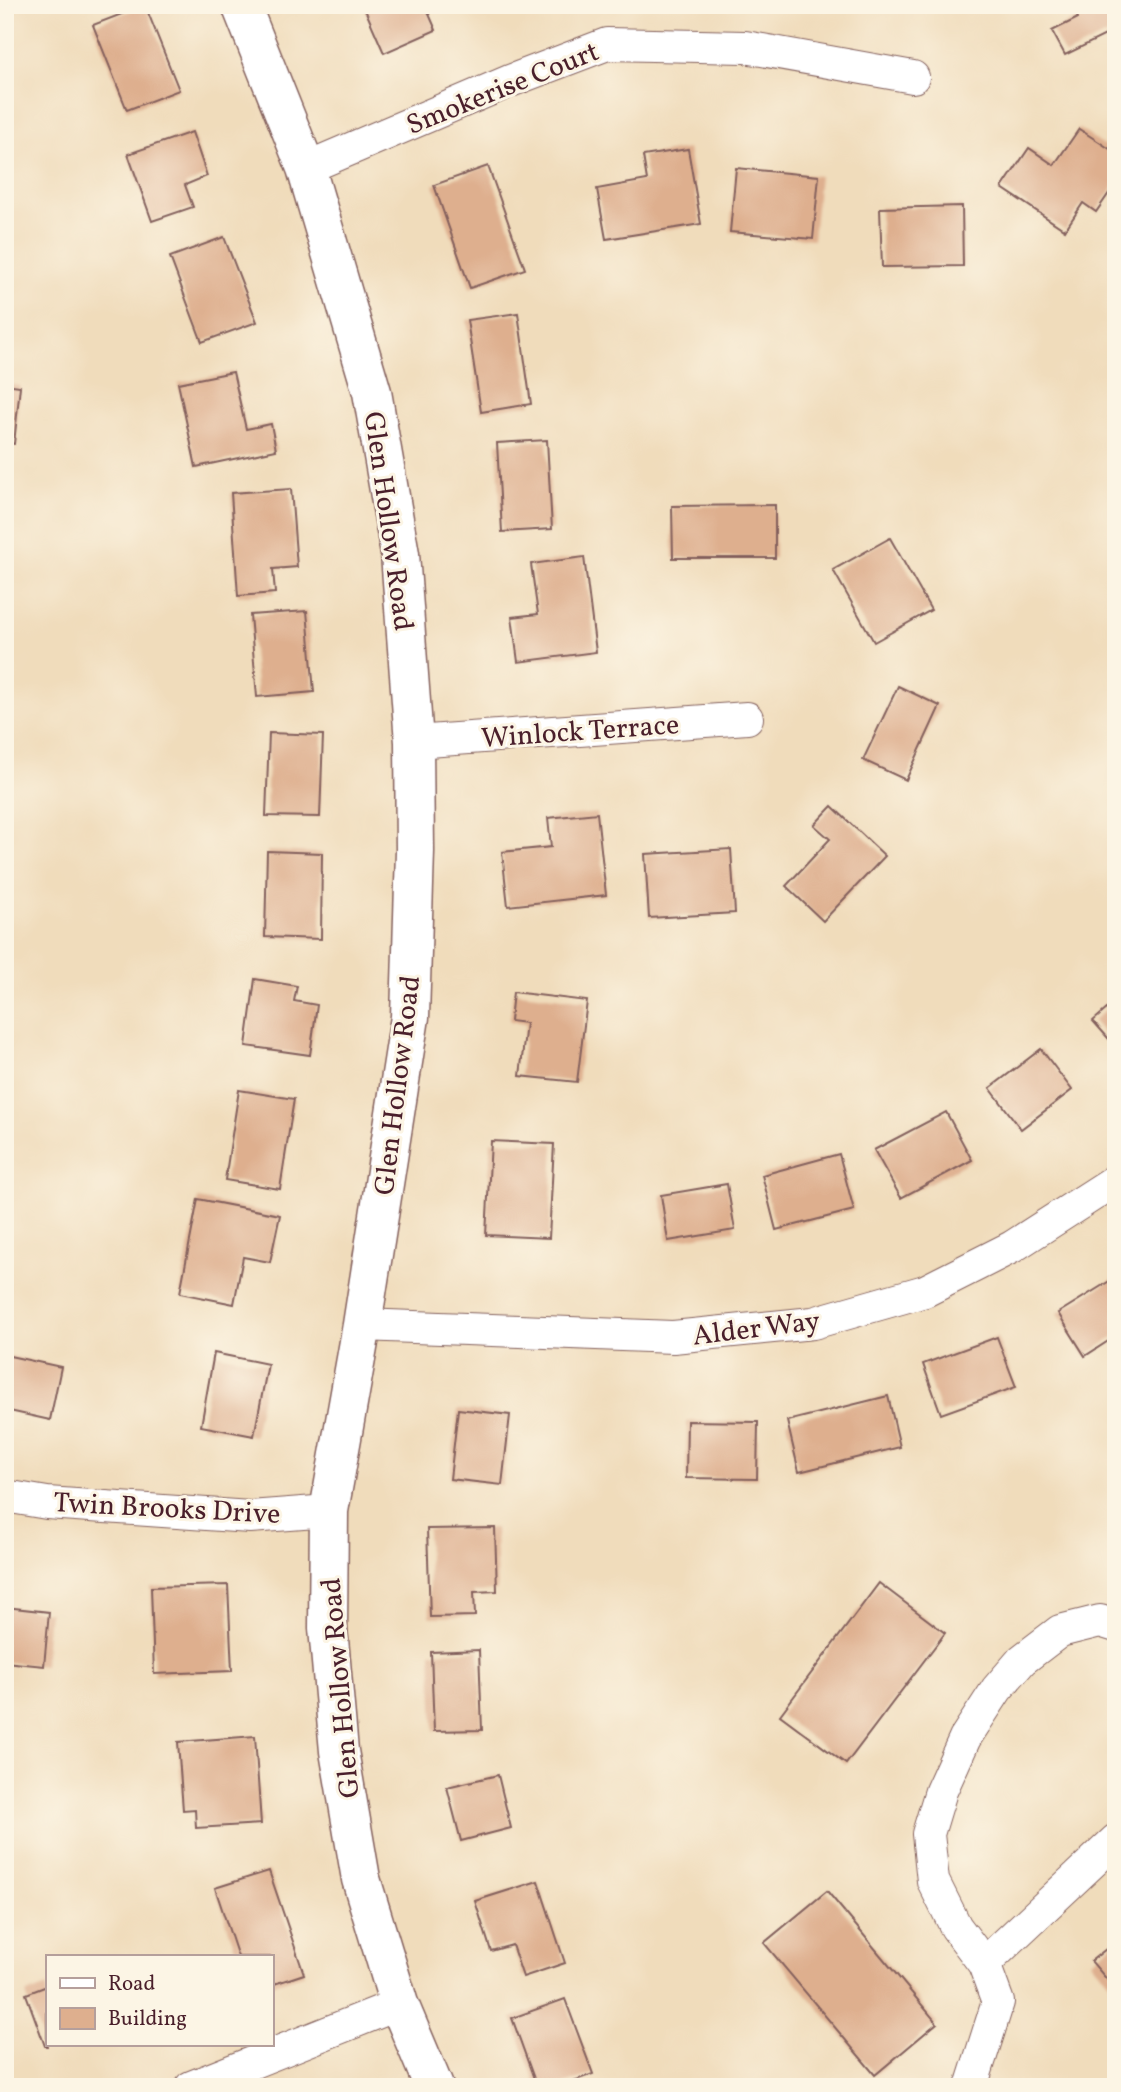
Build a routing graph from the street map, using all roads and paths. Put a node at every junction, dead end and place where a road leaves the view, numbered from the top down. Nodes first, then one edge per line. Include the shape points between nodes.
1 (241, 5) edge
2 (913, 78) dead end
3 (306, 168) junction
4 (747, 718) dead end
5 (414, 742) junction
6 (1116, 1180) edge
7 (362, 1325) junction
8 (5, 1496) edge
9 (329, 1511) junction
10 (1116, 1626) edge
11 (1116, 1840) edge
12 (984, 1964) junction
13 (399, 2004) junction
14 (191, 2087) edge
15 (434, 2087) edge
16 (971, 2087) edge

1 - 3 street, Glen Hollow Road
2 - 3 street, Smokerise Court via 745,47 607,44 510,80
3 - 5 street, Glen Hollow Road via 372,392 400,554
4 - 5 street, Winlock Terrace
5 - 7 street, Glen Hollow Road via 410,1017
6 - 7 street, Alder Way via 1012,1247 925,1292 813,1323 673,1337
7 - 9 street, Glen Hollow Road
8 - 9 street, Twin Brooks Drive via 250,1517
9 - 13 street, Glen Hollow Road via 328,1628 339,1751 361,1879
10 - 12 street via 1100,1621 1060,1631 1022,1660 965,1738 941,1791 928,1834 933,1881 957,1927
11 - 12 street
12 - 16 street via 998,2002
13 - 14 street
13 - 15 street, Glen Hollow Road

